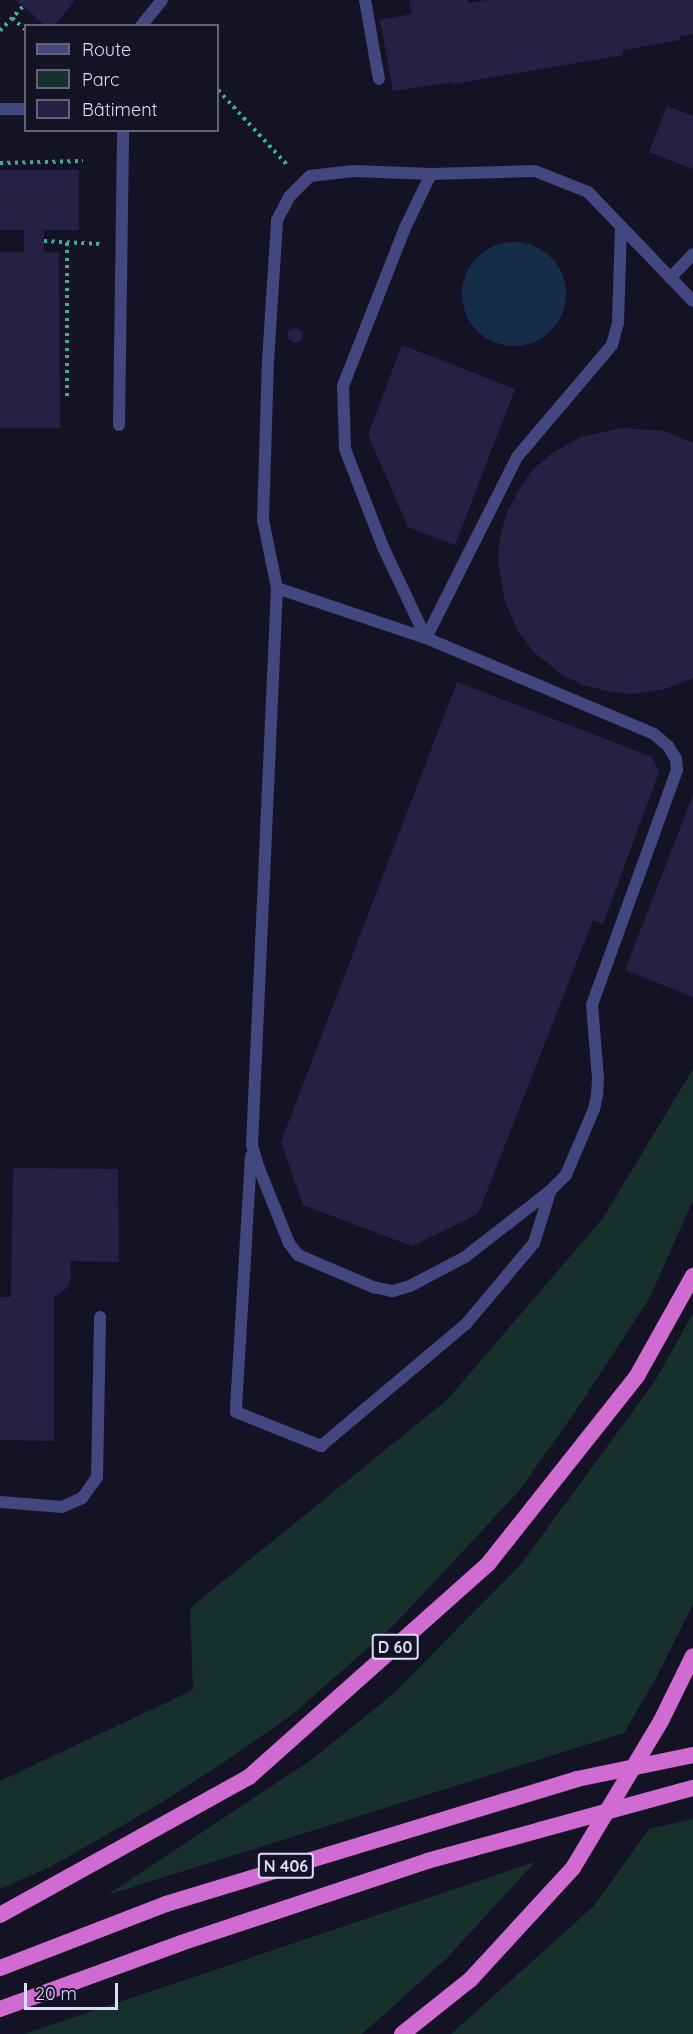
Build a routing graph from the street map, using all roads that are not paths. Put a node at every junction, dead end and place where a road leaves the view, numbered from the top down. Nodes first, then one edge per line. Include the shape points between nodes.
1 (162, 0) edge
2 (365, 0) edge
3 (143, 24) edge
4 (379, 80) dead end
5 (0, 109) edge
6 (24, 109) edge
7 (123, 132) edge
8 (431, 174) junction
9 (621, 227) junction
10 (693, 254) edge
11 (670, 278) junction
12 (693, 302) edge
13 (119, 425) dead end
14 (277, 588) junction
15 (426, 638) junction
16 (252, 1145) junction
17 (550, 1191) junction
18 (693, 1276) edge
19 (100, 1317) dead end
20 (0, 1502) edge
21 (693, 1656) edge
22 (693, 1755) edge
23 (693, 1788) edge
24 (0, 1915) edge
25 (0, 1968) edge
26 (0, 2009) edge
27 (402, 2034) edge

1 - 3 street
2 - 4 street
5 - 6 street
7 - 13 street
8 - 9 street via 535,171 588,192
8 - 14 street via 354,171 310,176 290,196 277,220 263,520
8 - 15 street via 405,228 342,386 345,449 383,547
9 - 11 street
9 - 15 street via 618,323 612,345 517,457
10 - 11 street
11 - 12 street
14 - 15 street
14 - 16 street
15 - 17 street via 654,734 672,752 677,770 592,1005 598,1078 594,1109 566,1175
16 - 17 street via 289,1243 298,1255 373,1287 392,1290 410,1286 465,1257
16 - 17 street via 236,1412 321,1446 466,1324 534,1243
18 - 24 highway, D 60 via 637,1376 488,1564 249,1777
19 - 20 street via 97,1477 82,1498 62,1507
21 - 27 highway via 661,1720 573,1868 470,1980
22 - 25 highway, N 406, bridge via 577,1779 177,1901
23 - 26 highway, N 406, bridge via 427,1861 181,1943

